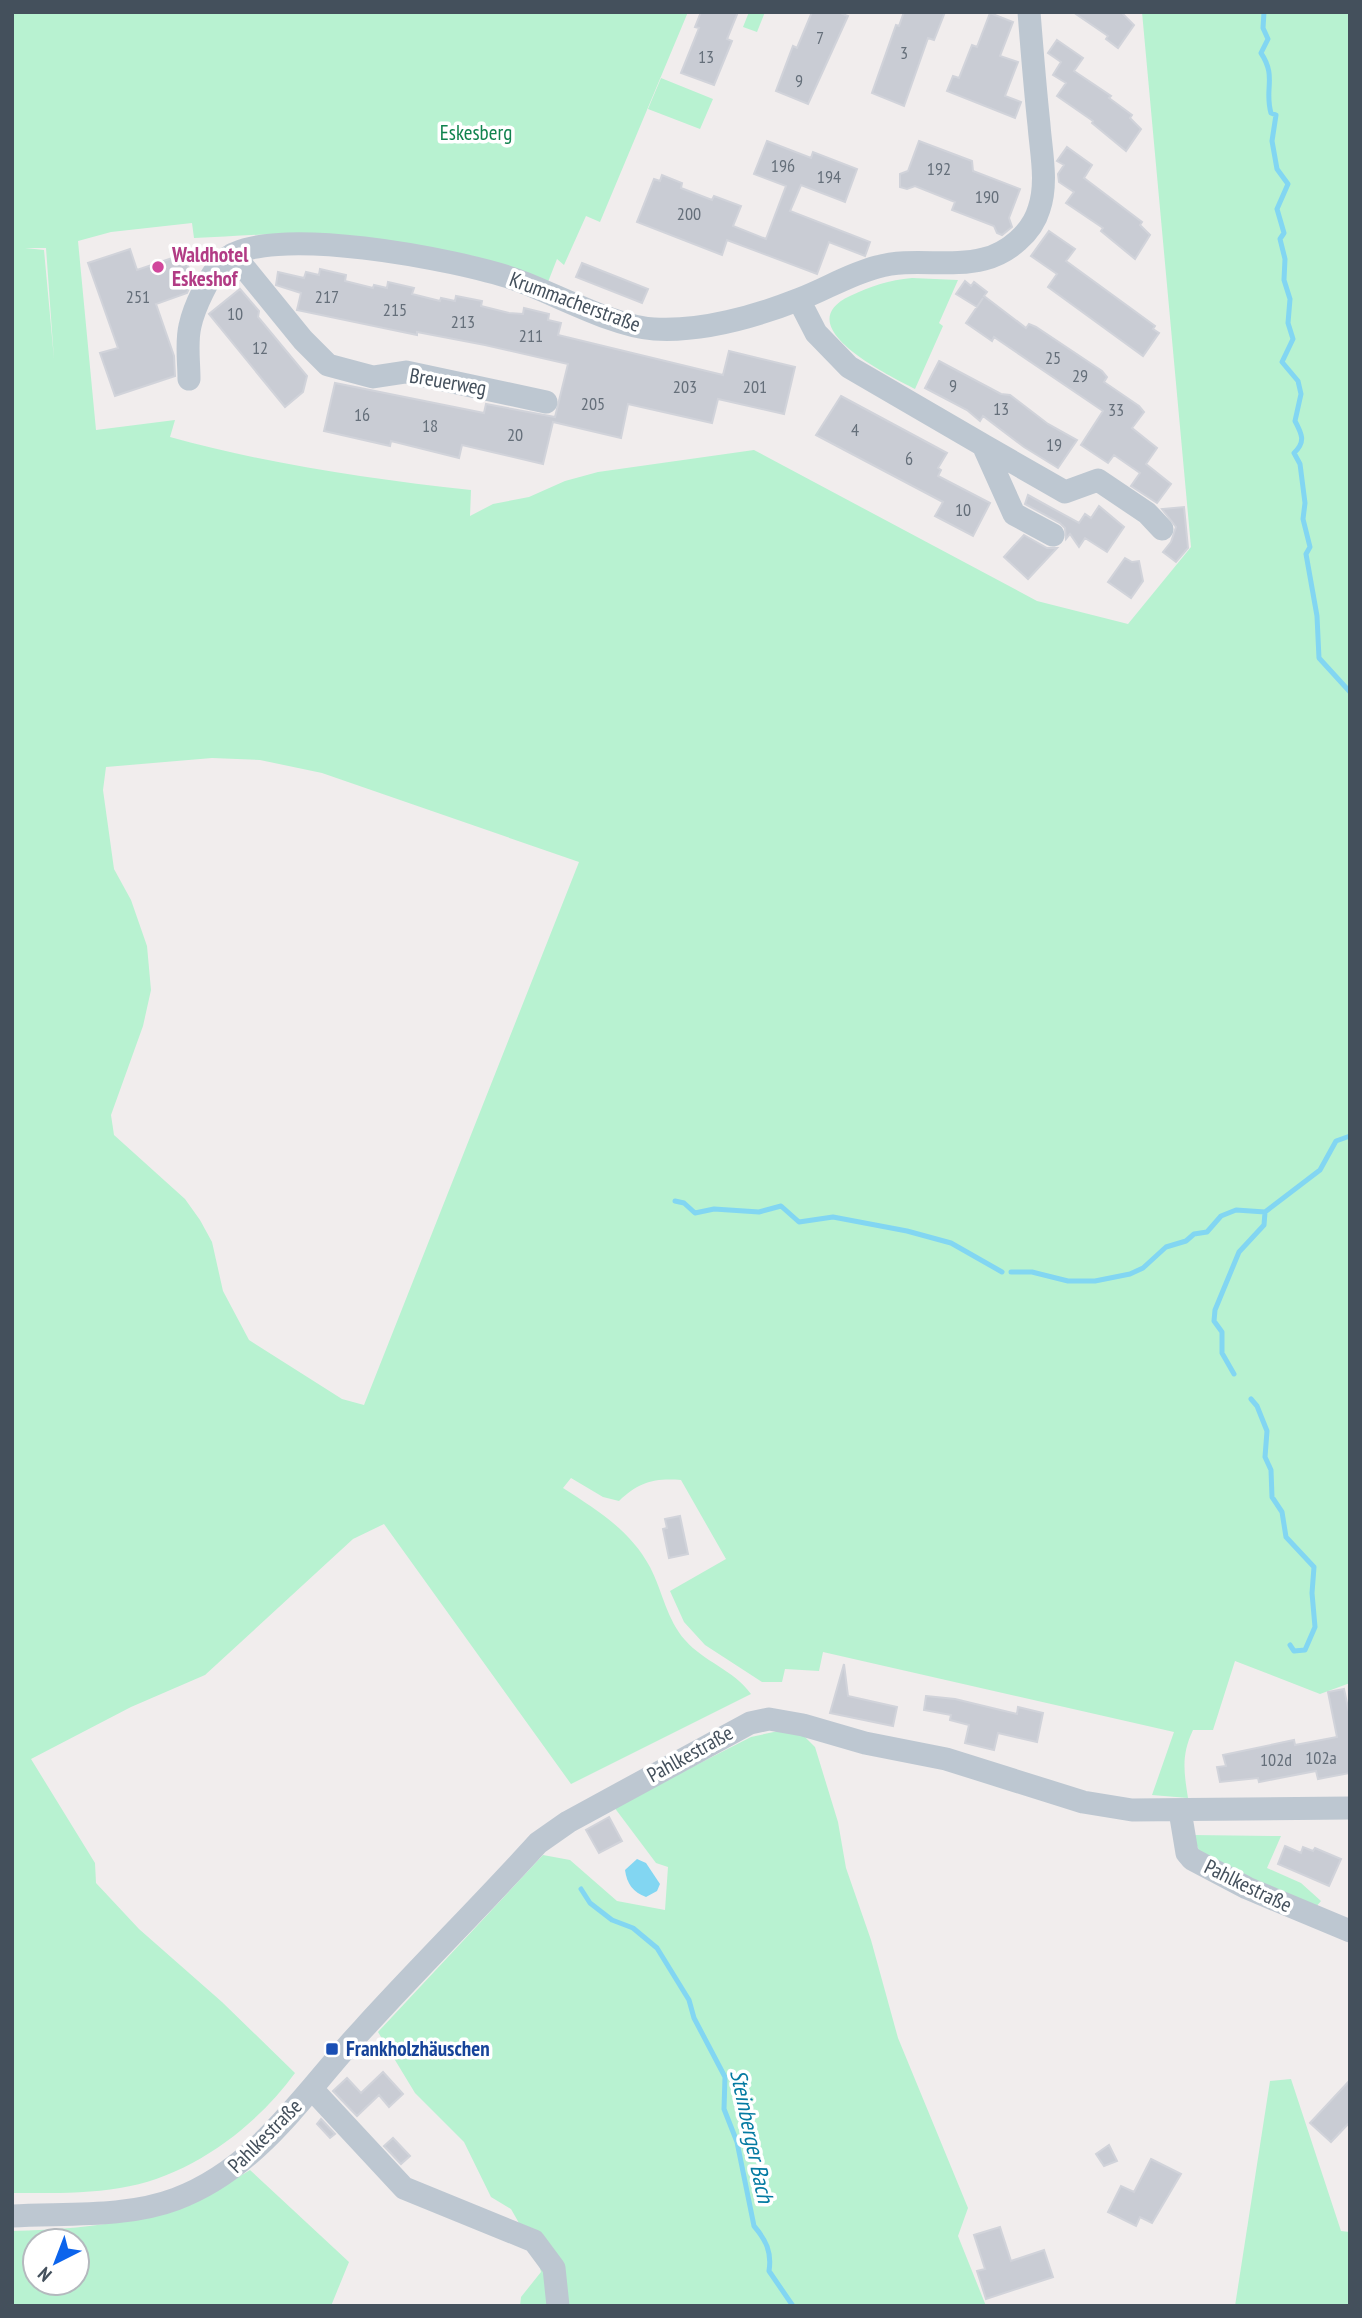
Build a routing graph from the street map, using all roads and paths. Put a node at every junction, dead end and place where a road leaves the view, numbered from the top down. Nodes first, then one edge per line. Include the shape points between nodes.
1 (1029, 12) edge
2 (233, 254) junction
3 (799, 300) junction
4 (189, 379) dead end
5 (546, 402) dead end
6 (983, 445) junction
7 (1161, 529) dead end
8 (1053, 535) dead end
9 (1350, 1808) edge
10 (1180, 1811) junction
11 (1350, 1931) edge
12 (312, 2089) junction
13 (12, 2216) edge
14 (558, 2306) edge

1 - 3 street, Krummacherstraße via 1043,170 1040,207 1028,230 1011,246 986,259 891,263
2 - 3 street, Krummacherstraße via 254,248 312,245 373,248 449,261 511,278 652,329 699,325
2 - 4 street via 214,273 190,323
2 - 5 street, Breuerweg via 328,365 373,377 406,372
3 - 6 street via 816,333 849,367
6 - 7 street via 1065,492 1098,481 1147,513
6 - 8 street via 1014,514
9 - 10 street, Pahlkestraße
10 - 11 street, Pahlkestraße via 1192,1859 1247,1888
10 - 12 street, Pahlkestraße via 1083,1802 946,1759 803,1725 769,1720 750,1723 538,1843
12 - 13 street, Pahlkestraße via 258,2148 224,2176 175,2200 124,2210
12 - 14 street, Pahlkestraße via 404,2188 534,2241 554,2268

